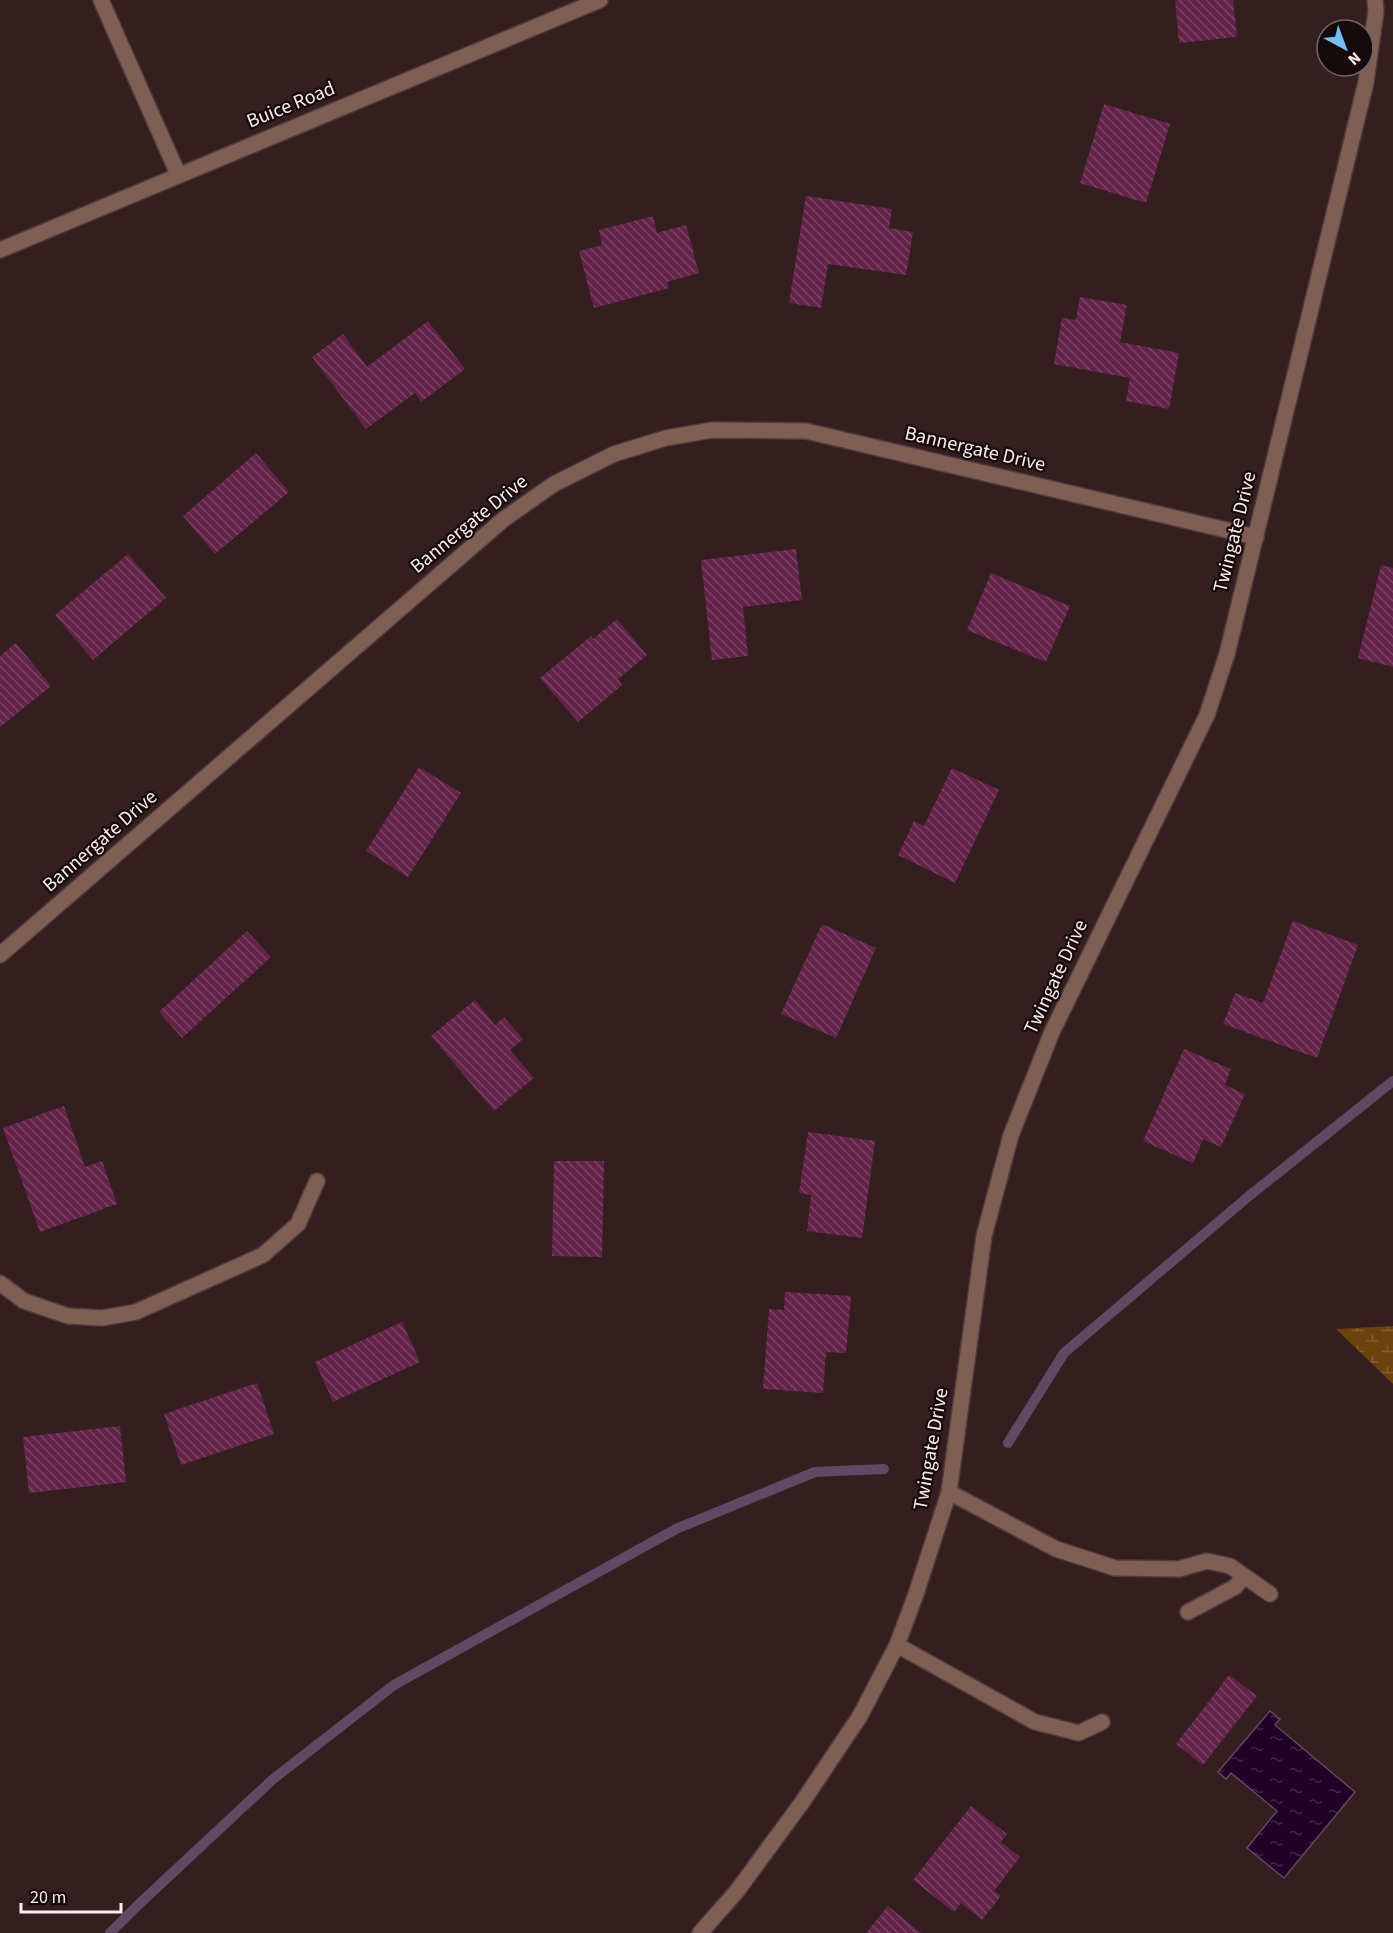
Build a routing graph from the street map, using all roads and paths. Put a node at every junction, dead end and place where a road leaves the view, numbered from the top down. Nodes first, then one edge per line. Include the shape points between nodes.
1 (101, 0) edge
2 (600, 0) edge
3 (1375, 0) edge
4 (178, 174) junction
5 (0, 250) edge
6 (1256, 537) junction
7 (0, 955) edge
8 (317, 1181) dead end
9 (0, 1283) edge
10 (949, 1492) junction
11 (1244, 1576) junction
12 (1270, 1594) dead end
13 (1188, 1612) dead end
14 (897, 1645) junction
15 (1102, 1722) dead end
16 (700, 1933) edge

1 - 4 street
2 - 4 street, Buice Road
3 - 6 street, Twingate Drive via 1366,82
4 - 5 street, Buice Road
6 - 7 street, Bannergate Drive via 806,431 712,430 666,438 614,454 554,484 504,519
6 - 10 street, Twingate Drive via 1227,654 1207,715 1052,1032 1011,1135 984,1236
8 - 9 street via 298,1224 263,1255 136,1312 102,1318 68,1317 24,1301
10 - 11 street via 1056,1549 1115,1568 1179,1569 1207,1561 1230,1566
10 - 14 street, Twingate Drive
11 - 12 street
11 - 13 street via 1235,1587
14 - 15 street via 1035,1722 1079,1733
14 - 16 street, Twingate Drive via 860,1716 801,1804 737,1891

